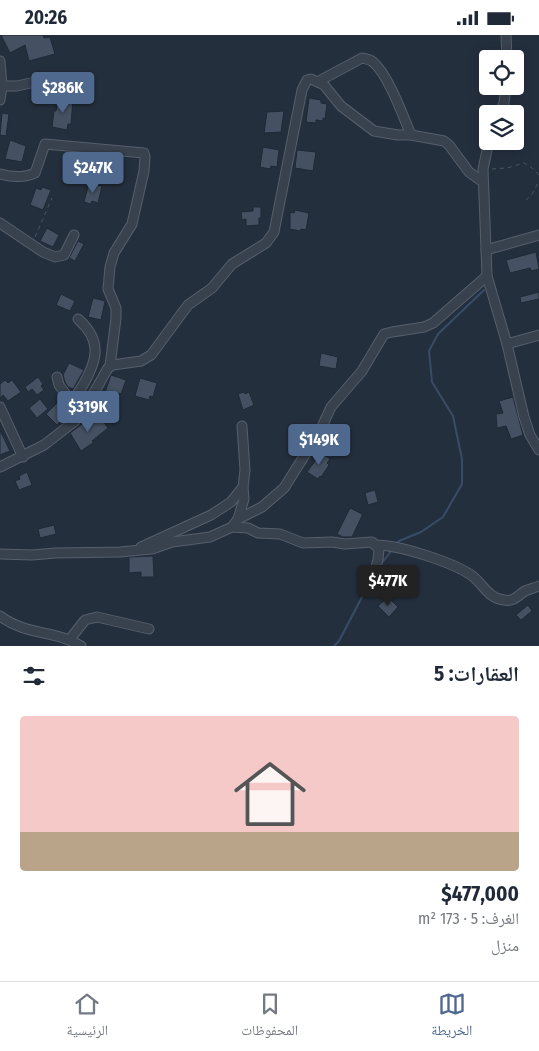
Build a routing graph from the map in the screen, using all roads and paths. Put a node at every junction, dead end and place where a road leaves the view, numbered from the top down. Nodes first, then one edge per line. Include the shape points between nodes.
1 (506, 35) edge
2 (507, 50) edge
3 (0, 61) edge
4 (319, 81) junction
5 (35, 82) dead end
6 (2, 86) junction
7 (0, 100) edge
8 (411, 135) junction
9 (487, 150) edge
10 (483, 169) junction
11 (0, 174) edge
12 (539, 175) edge
13 (539, 181) edge
14 (483, 182) junction
15 (52, 198) dead end
16 (526, 199) dead end
17 (0, 223) edge
18 (74, 235) dead end
19 (539, 235) edge
20 (32, 244) junction
21 (486, 250) junction
22 (486, 276) junction
23 (78, 319) dead end
24 (539, 335) edge
25 (507, 343) junction
26 (110, 366) junction
27 (57, 377) dead end
28 (74, 404) junction
29 (0, 407) edge
30 (75, 421) junction
31 (242, 426) dead end
32 (539, 450) edge
33 (23, 457) junction
34 (0, 467) edge
35 (243, 487) junction
36 (235, 523) junction
37 (376, 545) junction
38 (128, 551) junction
39 (0, 555) edge
40 (374, 573) dead end
41 (539, 586) edge
42 (0, 616) edge
43 (149, 629) dead end
44 (70, 639) junction
45 (81, 646) edge

1 - 2 street
3 - 6 street
4 - 8 street via 341,106 374,131
4 - 8 street via 362,57 372,61 394,95
4 - 26 street via 311,79 304,84 274,232 269,240 232,264 212,288 188,305 146,359
5 - 6 street
6 - 7 street
8 - 14 street via 444,141 469,172
9 - 10 street
10 - 12 path via 524,163
10 - 14 street
11 - 26 street via 35,173 45,144 144,153 146,157 132,224 114,253 110,267 108,289 116,308
13 - 16 path
14 - 21 street
15 - 20 path
17 - 20 street
18 - 20 street via 66,252 58,257 48,255
19 - 21 street
21 - 22 street
22 - 25 street
22 - 36 street via 433,323 384,335 362,371 331,407 320,431 284,488 262,507
23 - 28 street via 90,330 96,352
24 - 25 street
25 - 32 street via 524,417
26 - 30 street
27 - 28 street via 59,385
28 - 30 street
29 - 33 street
30 - 33 street
31 - 35 street
33 - 34 street
35 - 36 street via 244,499
35 - 38 street via 231,502 211,515
36 - 37 street via 255,532 280,534 303,543
36 - 38 street via 210,537
37 - 40 street via 379,553
37 - 41 street via 409,550 465,571 488,593 504,600 516,599 524,591
38 - 39 street
42 - 44 street via 26,630
43 - 44 street via 97,617 85,620
44 - 45 street

